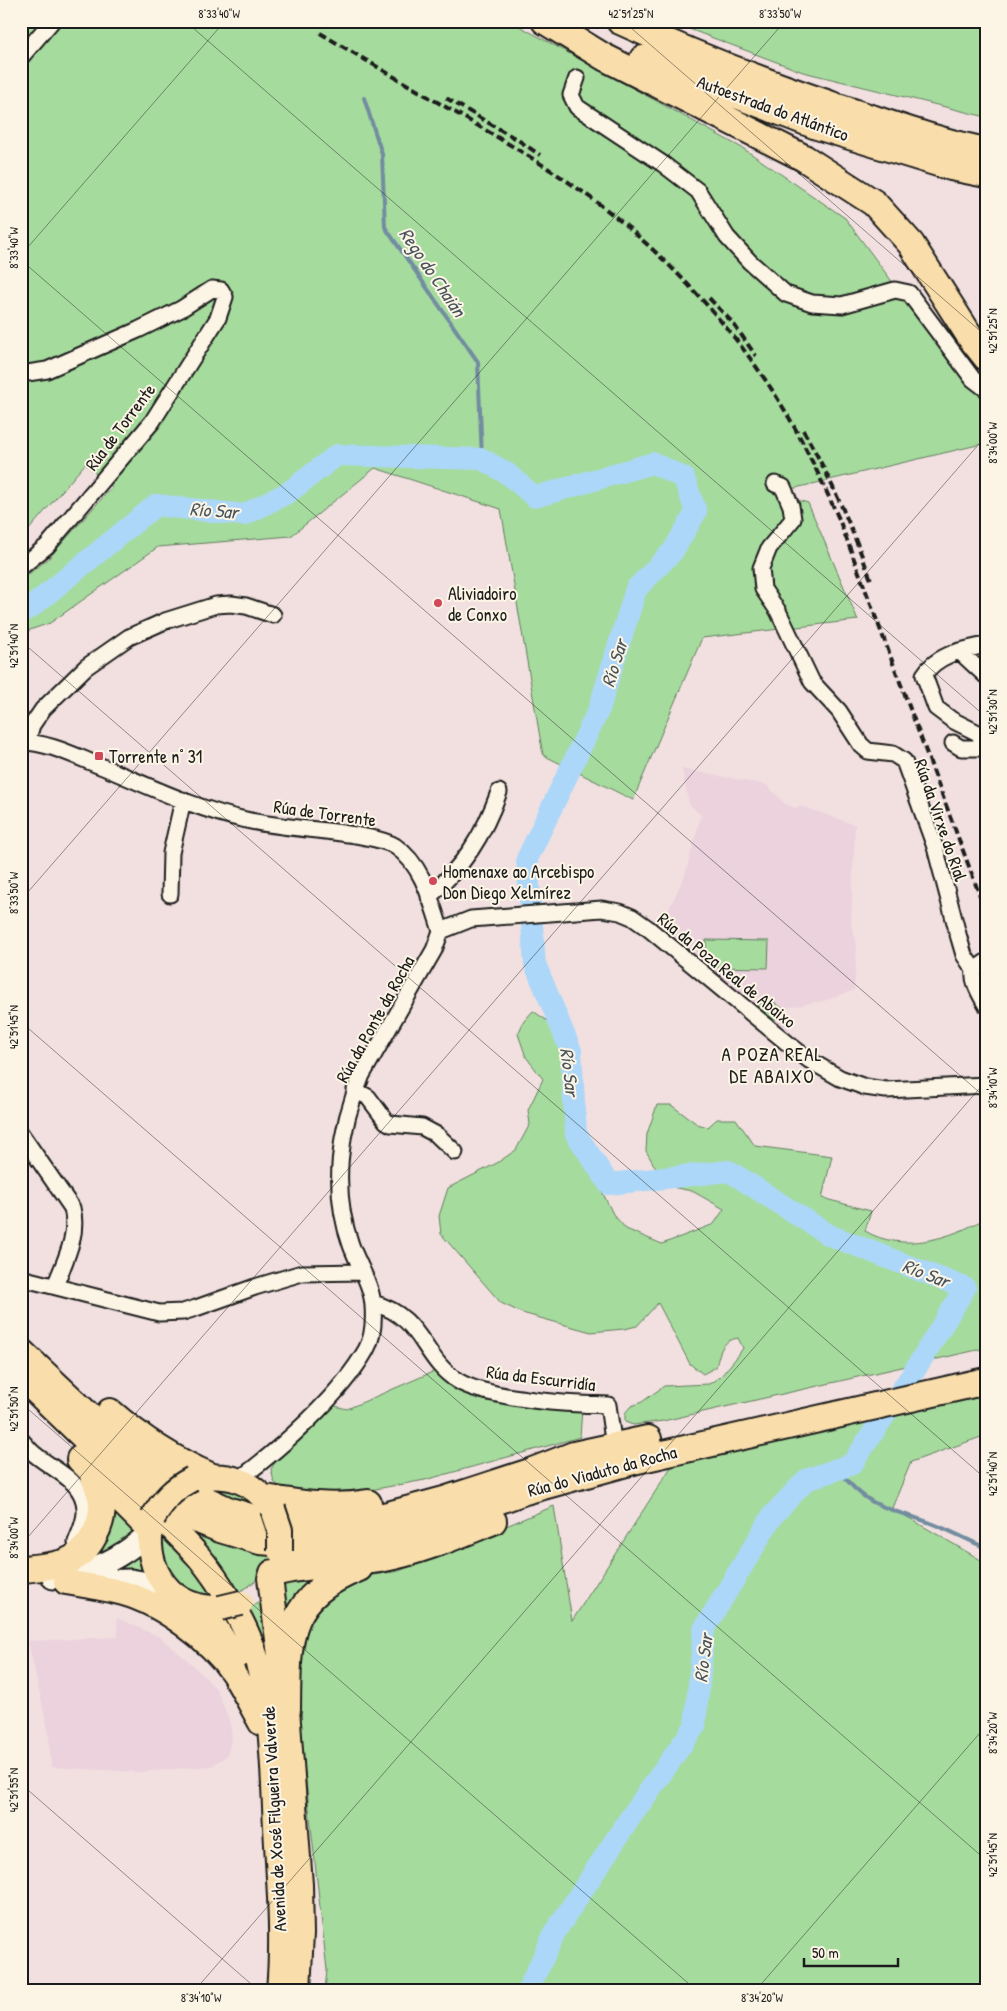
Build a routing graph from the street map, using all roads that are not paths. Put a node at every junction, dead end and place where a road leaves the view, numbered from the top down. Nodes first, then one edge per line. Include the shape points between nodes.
1 (52, 21) edge
2 (545, 21) edge
3 (567, 21) edge
4 (620, 21) edge
5 (21, 57) edge
6 (577, 78) dead end
7 (986, 139) edge
8 (953, 148) junction
9 (986, 152) edge
10 (986, 174) edge
11 (986, 357) edge
12 (21, 374) edge
13 (986, 389) edge
14 (775, 484) dead end
15 (21, 567) edge
16 (273, 615) dead end
17 (986, 645) edge
18 (959, 651) junction
19 (986, 676) edge
20 (24, 742) edge
21 (953, 743) dead end
22 (986, 747) edge
23 (499, 792) dead end
24 (183, 800) junction
25 (170, 894) dead end
26 (429, 896) junction
27 (441, 931) junction
28 (980, 966) edge
29 (986, 1004) edge
30 (986, 1085) edge
31 (356, 1090) junction
32 (21, 1134) edge
33 (455, 1152) dead end
34 (363, 1272) junction
35 (21, 1278) edge
36 (55, 1286) junction
37 (373, 1304) junction
38 (21, 1332) edge
39 (21, 1352) edge
40 (986, 1364) edge
41 (21, 1376) edge
42 (986, 1381) edge
43 (21, 1400) edge
44 (21, 1440) edge
45 (669, 1443) junction
46 (614, 1447) junction
47 (574, 1455) junction
48 (264, 1460) junction
49 (637, 1460) junction
50 (91, 1469) junction
51 (201, 1477) junction
52 (238, 1480) junction
53 (132, 1481) junction
54 (265, 1500) junction
55 (225, 1520) junction
56 (150, 1527) junction
57 (76, 1542) dead end
58 (380, 1559) junction
59 (275, 1567) junction
60 (24, 1576) edge
61 (66, 1582) junction
62 (165, 1586) junction
63 (196, 1605) junction
64 (287, 1709) junction
65 (261, 1723) junction
66 (273, 1773) junction
67 (279, 1990) edge
68 (298, 1990) edge

1 - 5 street
2 - 11 highway via 604,57 804,158 874,203 911,244
3 - 8 highway, Autoestrada do Atlántico via 661,67 816,126
4 - 8 highway, Autoestrada do Atlántico via 805,97
6 - 13 street via 571,95 577,107 698,191 727,237 786,294 812,303 842,306 895,290 909,293 973,379
7 - 8 highway
8 - 9 highway, Autoestrada do Atlántico
8 - 10 highway, Autoestrada do Atlántico
12 - 15 street, Rúa de Torrente via 48,370 138,330 212,289 224,294 218,318 152,422 46,546
14 - 28 street, Rúa da Virxe do Rial via 783,487 792,506 793,519 769,548 761,568 763,589 778,611 812,682 839,711 861,745 868,752 893,754 904,761 934,847 964,955
16 - 20 street via 246,606 216,605 165,621 129,637 86,667 43,709
17 - 18 street
18 - 19 street
18 - 22 street via 931,666 924,675 936,708 978,733
20 - 24 street, Rúa de Torrente via 61,750
21 - 22 street, Rúa da Virxe do Rial via 960,748
23 - 26 street via 472,851
24 - 25 street via 171,853
24 - 26 street, Rúa de Torrente via 245,820 388,842 404,852 414,864
26 - 27 street, Rúa de Torrente
27 - 30 street, Rúa da Poza Real de Abaixo via 464,921 497,916 602,909 620,912 649,929 809,1060 830,1073 852,1083 886,1090
27 - 31 street, Rúa da Ponte da Rocha via 434,950
28 - 29 street via 974,975
31 - 33 street via 368,1096 386,1121 422,1127 437,1135
31 - 34 street, Rúa da Ponte da Rocha via 343,1134 339,1181 346,1229
32 - 36 street via 72,1208 76,1222
34 - 36 street via 302,1272 196,1308 170,1313 159,1313
34 - 37 street, Rúa da Ponte da Rocha
35 - 36 street
37 - 46 street, Rúa da Escurridía via 401,1315 447,1372 470,1387 540,1400 608,1405
37 - 48 street via 370,1340 357,1363 329,1398
38 - 51 highway via 131,1430
39 - 55 highway via 108,1434
40 - 45 highway, Rúa do Viaduto da Rocha
41 - 53 highway
42 - 45 highway, Rúa do Viaduto da Rocha
43 - 50 highway
44 - 57 street via 32,1452 70,1479 84,1500 84,1522
45 - 46 highway, Rúa do Viaduto da Rocha
45 - 49 highway, Rúa do Viaduto da Rocha
46 - 47 highway, Rúa do Viaduto da Rocha
47 - 54 highway via 554,1453 537,1456 390,1499 357,1504 305,1505
47 - 55 highway, Rúa do Viaduto da Rocha via 388,1516 326,1525
48 - 52 street
48 - 54 street via 259,1474
49 - 55 highway, Rúa do Viaduto da Rocha via 525,1491 439,1522 379,1539 320,1546 260,1541
49 - 58 highway via 581,1486 444,1540
50 - 56 highway
50 - 60 highway via 102,1506 98,1527 91,1540 77,1556
51 - 52 main road
51 - 56 main road, bridge via 175,1488 162,1502
52 - 54 main road
53 - 55 highway via 174,1510
53 - 66 main road, Avenida de Xosé Filgueira Valverde via 200,1559 241,1621 258,1660 267,1700
54 - 59 main road, bridge via 280,1530
56 - 60 street via 124,1553 88,1570 69,1575
56 - 62 main road via 148,1545 153,1567
58 - 59 highway
58 - 64 highway via 322,1586 302,1608 290,1642
59 - 63 main road via 252,1596 231,1605
59 - 64 main road, Avenida de Xosé Filgueira Valverde
60 - 61 street
61 - 62 street via 131,1580
61 - 65 main road via 124,1593 188,1627 232,1673
62 - 63 main road
63 - 65 main road via 236,1660
64 - 68 main road, Avenida de Xosé Filgueira Valverde via 300,1885
65 - 66 main road
66 - 67 main road, Avenida de Xosé Filgueira Valverde via 282,1927

